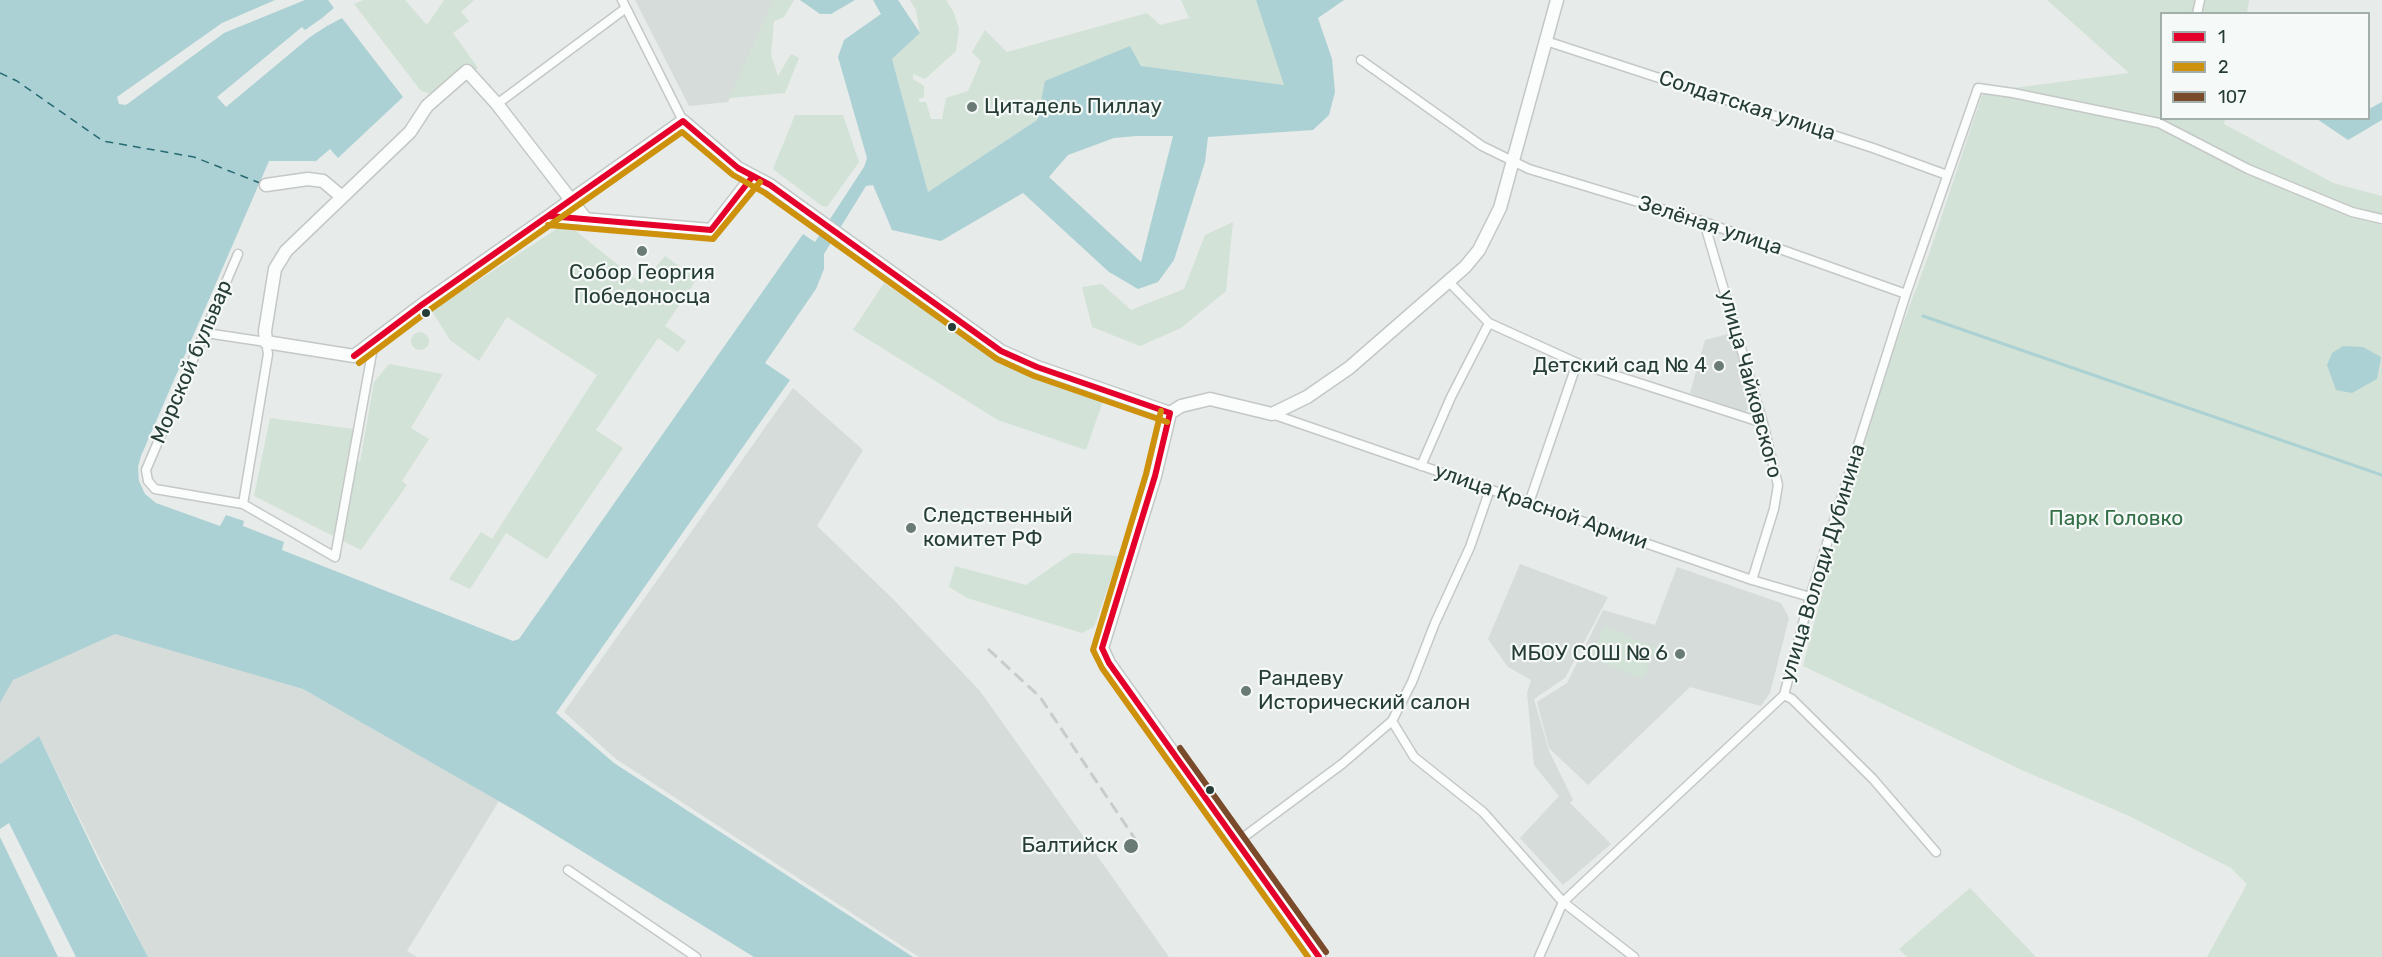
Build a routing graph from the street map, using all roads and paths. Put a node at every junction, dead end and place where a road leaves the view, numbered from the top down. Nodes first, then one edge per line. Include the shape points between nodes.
1 (1557, 0) edge
2 (624, 4) edge
3 (1546, 41) junction
4 (1362, 60) dead end
5 (497, 104) junction
6 (2160, 120) edge
7 (683, 121) junction
8 (1513, 161) junction
9 (1947, 175) junction
10 (753, 176) junction
11 (266, 186) dead end
12 (342, 197) junction
13 (571, 200) junction
14 (549, 216) junction
15 (585, 218) junction
16 (2382, 219) edge
17 (1704, 222) junction
18 (238, 254) dead end
19 (1449, 282) junction
20 (1906, 294) junction
21 (1489, 323) junction
22 (206, 333) junction
23 (266, 342) junction
24 (374, 342) junction
25 (1577, 363) junction
26 (1170, 413) junction
27 (1272, 414) junction
28 (1763, 423) junction
29 (1421, 466) junction
30 (1490, 489) junction
31 (1529, 503) junction
32 (243, 504) junction
33 (1752, 580) junction
34 (1810, 597) junction
35 (1784, 695) junction
36 (1392, 721) junction
37 (1237, 842) junction
38 (1936, 852) dead end
39 (568, 870) dead end
40 (1563, 902) junction
41 (696, 957) edge
42 (1319, 957) edge
43 (1539, 957) edge
44 (1634, 957) edge

1 - 3 street
2 - 5 street
2 - 7 street
3 - 8 street
3 - 9 street, Солдатская улица
4 - 8 street, Зелёная улица via 1482,146
5 - 12 street via 467,71 427,106 410,132
5 - 13 street
6 - 9 street, улица Володи Дубинина via 1978,88
6 - 16 street via 2248,169 2352,212
7 - 10 street
7 - 13 street
8 - 17 street, Зелёная улица
8 - 19 street via 1500,208 1485,240
9 - 20 street, улица Володи Дубинина
10 - 15 street via 711,230
10 - 26 street via 1001,351
11 - 12 street via 308,179 323,181
12 - 23 street via 286,251 275,269
13 - 14 street
13 - 15 street
14 - 15 street
14 - 24 street
17 - 20 street, Зелёная улица
17 - 28 street, улица Чайковского
18 - 22 street, Морской бульвар
19 - 21 street
19 - 27 street via 1349,368
20 - 34 street, улица Володи Дубинина
21 - 25 street
21 - 29 street
22 - 23 street
22 - 32 street, Морской бульвар via 146,471 148,481 155,489
23 - 24 street via 354,356
23 - 32 street via 268,354
24 - 32 street via 335,557
25 - 28 street
25 - 31 street
26 - 27 street via 1210,399
26 - 37 street via 1155,476 1102,648
27 - 29 street, улица Красной Армии
28 - 33 street, улица Чайковского via 1778,485
29 - 30 street, улица Красной Армии
30 - 31 street, улица Красной Армии
30 - 36 street via 1470,547
31 - 33 street, улица Красной Армии
33 - 34 street, улица Красной Армии
34 - 35 street, улица Володи Дубинина
35 - 38 street via 1873,779
35 - 40 street, улица Володи Дубинина
36 - 37 street via 1342,764
36 - 40 street via 1414,757 1483,812
37 - 42 street
39 - 41 street
40 - 43 street, улица Володи Дубинина
40 - 44 street

